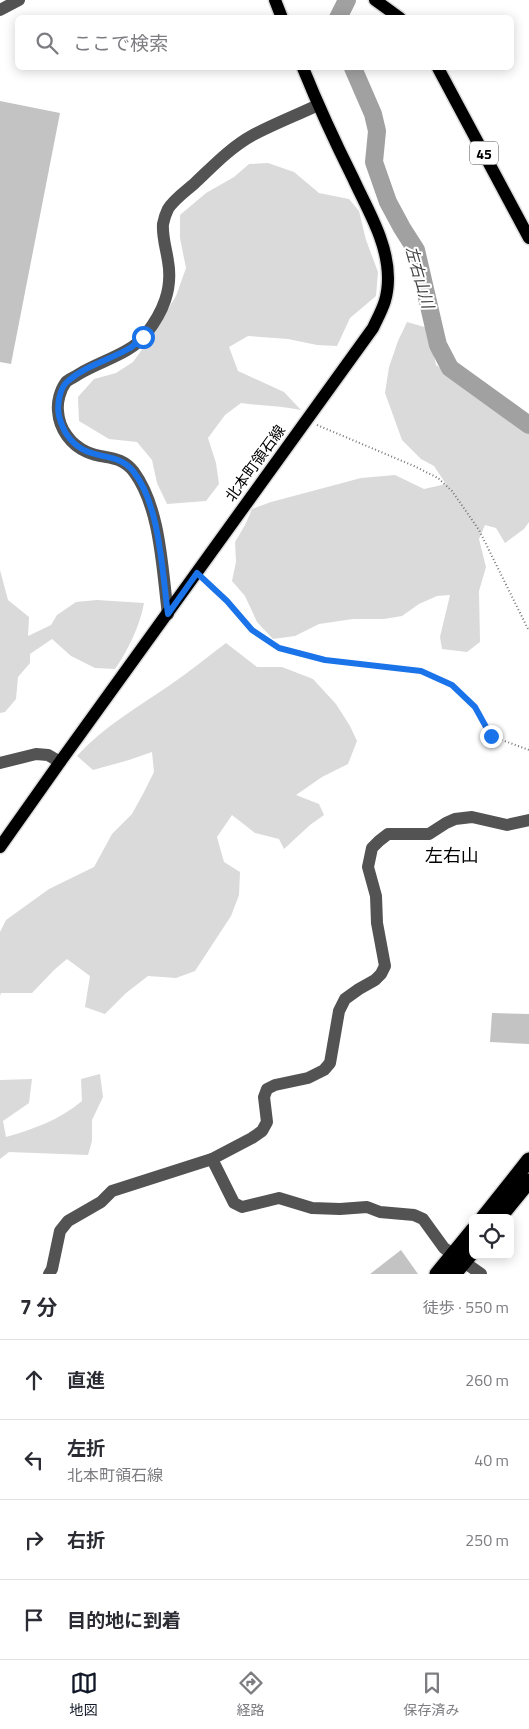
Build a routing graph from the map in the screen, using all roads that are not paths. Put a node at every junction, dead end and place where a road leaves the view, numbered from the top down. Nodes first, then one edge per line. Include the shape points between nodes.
1 (19, 0) edge
2 (275, 0) edge
3 (375, 0) edge
4 (0, 10) edge
5 (281, 15) edge
6 (396, 15) edge
7 (304, 70) edge
8 (439, 70) edge
9 (318, 105) junction
10 (529, 238) edge
11 (168, 614) junction
12 (60, 762) junction
13 (0, 763) edge
14 (529, 820) edge
15 (0, 847) edge
16 (212, 1159) junction
17 (529, 1160) edge
18 (529, 1181) edge
19 (486, 1214) edge
20 (502, 1214) edge
21 (469, 1240) edge
22 (463, 1255) edge
23 (52, 1272) edge
24 (437, 1274) edge
25 (454, 1274) edge
26 (481, 1274) edge

1 - 4 street
2 - 5 main road
3 - 6 main road
7 - 9 main road, 北本町領石線
8 - 10 main road, 45
9 - 11 main road, 北本町領石線 via 378,231 388,276 386,300 373,328
9 - 11 street via 252,136 233,149 168,208 163,235 170,267 169,283 166,301 157,320 129,348 66,382 60,395 58,411 66,436 88,452 125,462 142,484 156,526
11 - 12 main road, 北本町領石線
12 - 13 street via 48,755 36,754
12 - 15 main road, 北本町領石線
14 - 16 street via 507,825 472,817 455,819 429,834 388,834 378,841 372,848 368,867 376,896 385,966 381,974 345,999 339,1011 330,1063 324,1070 308,1078 267,1089 264,1096 267,1122 262,1131
16 - 22 street via 234,1203 242,1207 279,1198 312,1208 367,1207 380,1212 414,1215 423,1219 444,1248
16 - 23 street via 112,1191 101,1202 68,1221 60,1231
17 - 19 highway
18 - 20 highway
21 - 22 highway
22 - 24 highway
22 - 25 highway
22 - 26 street

